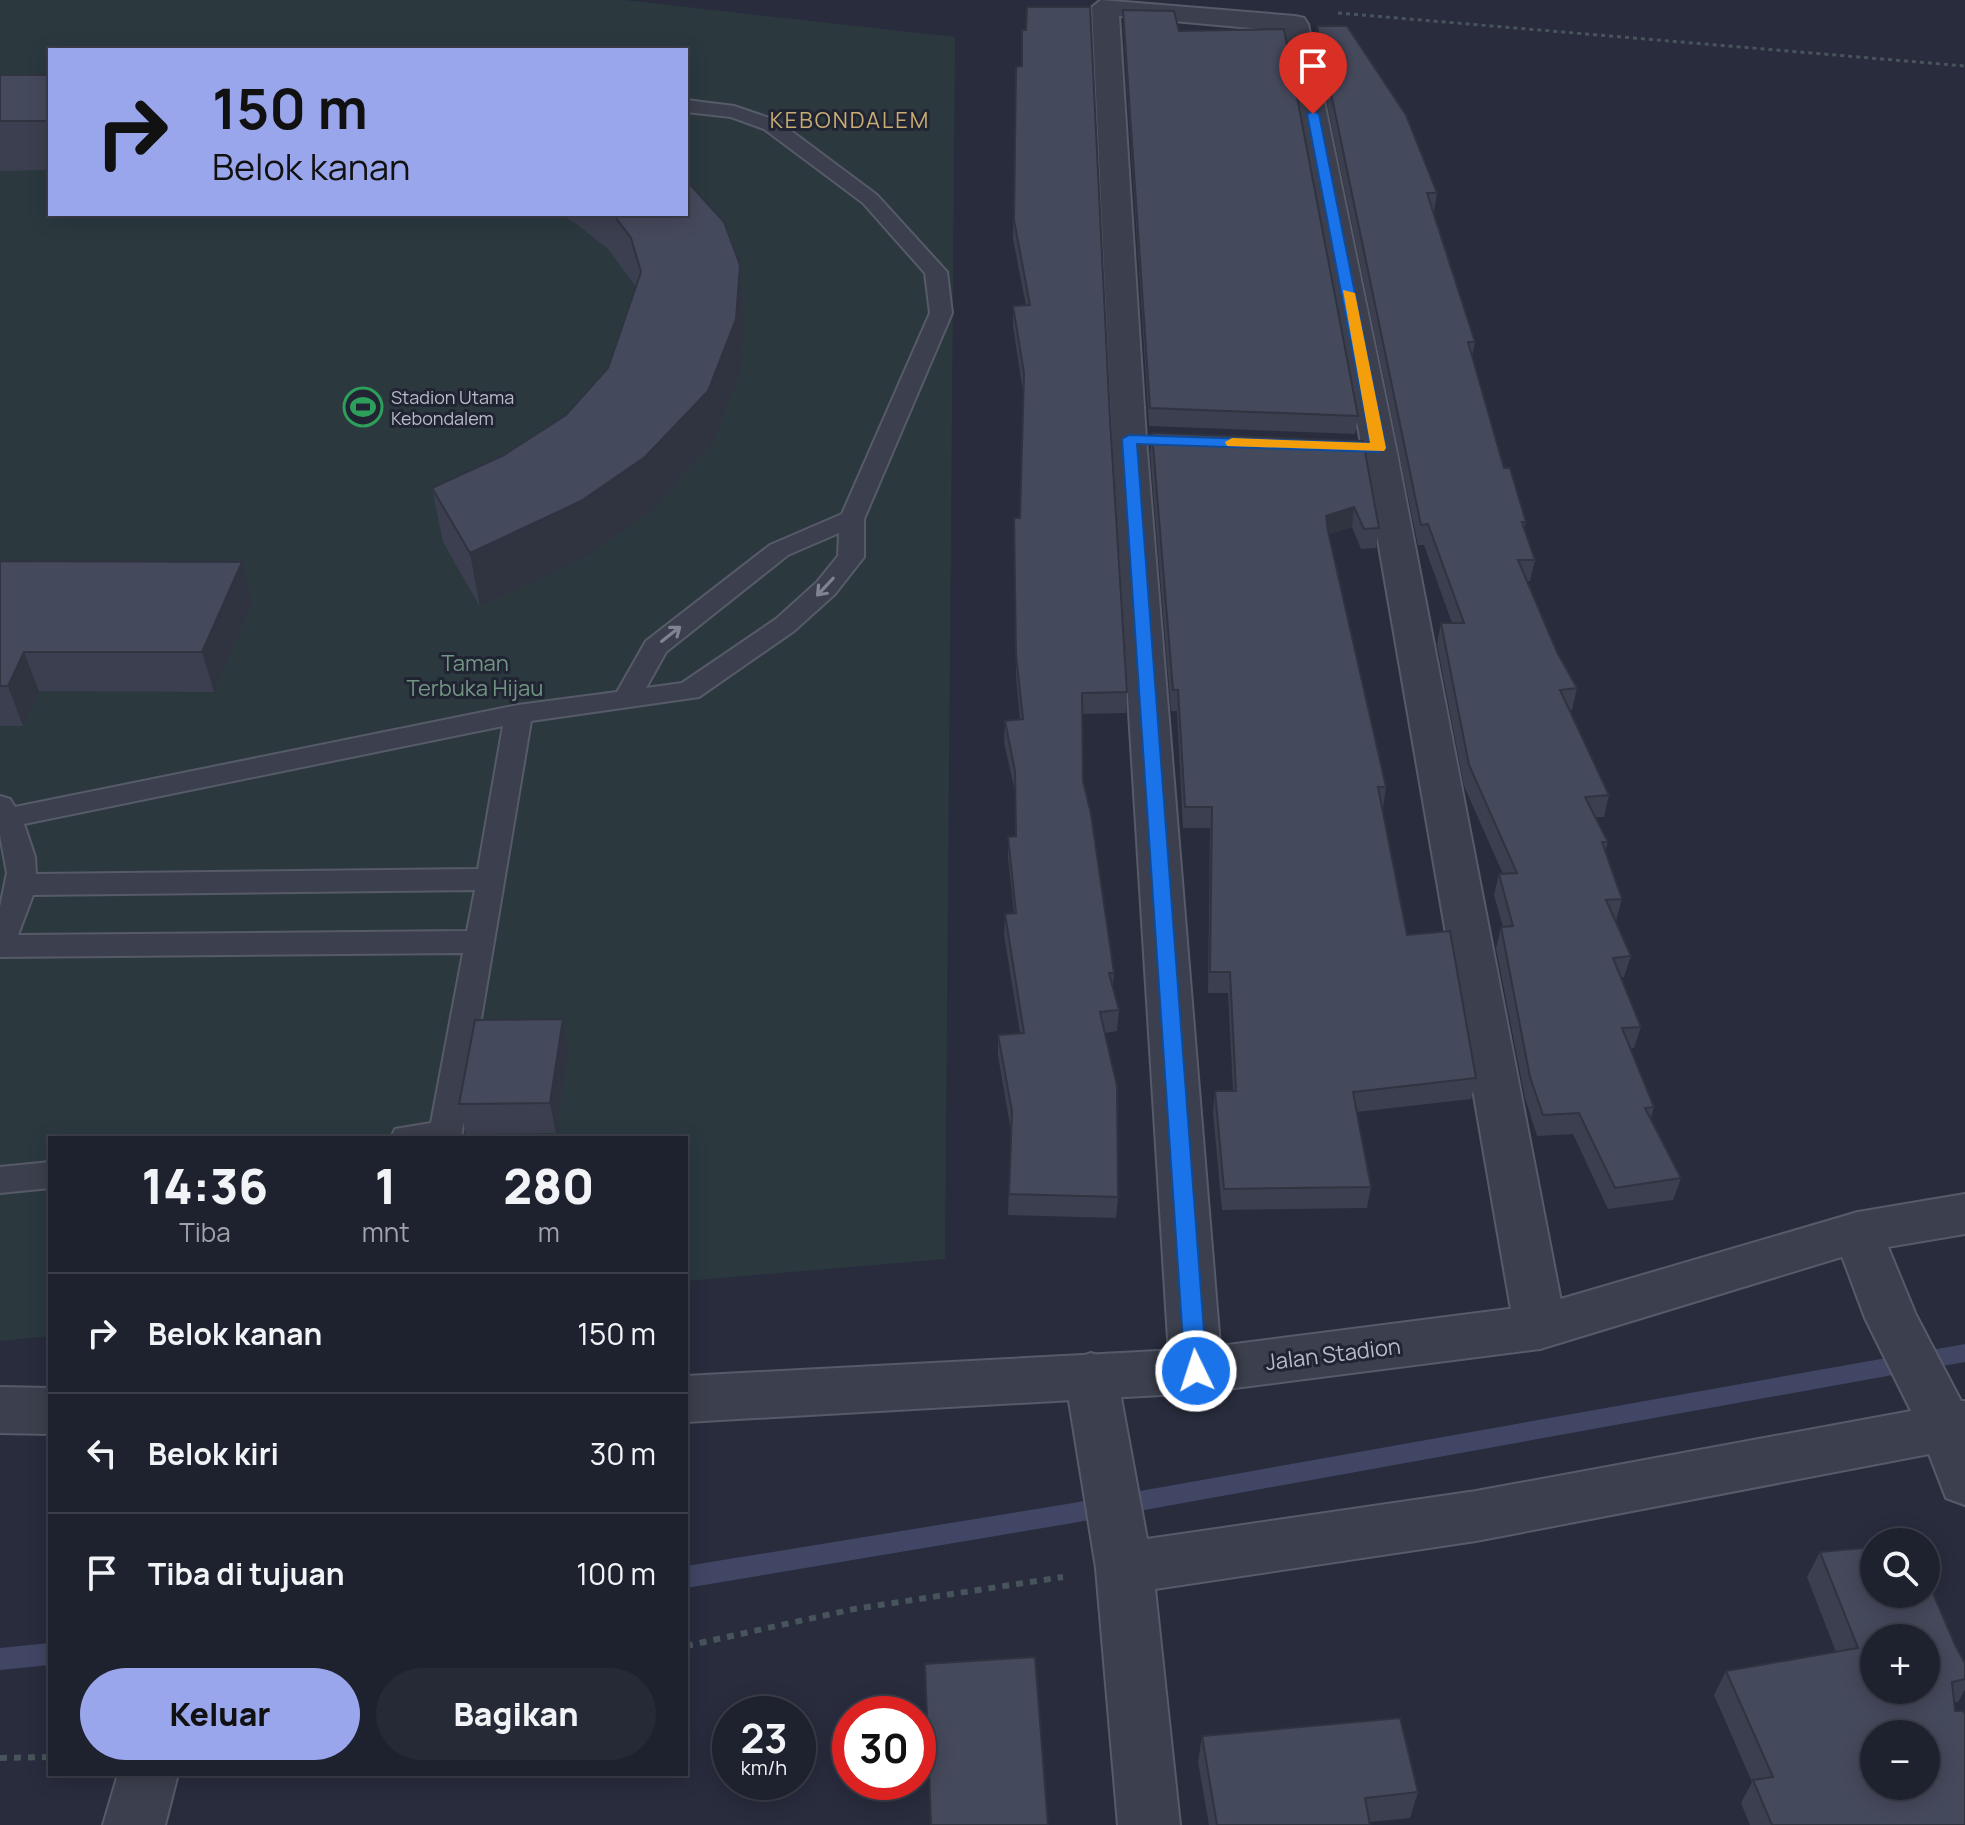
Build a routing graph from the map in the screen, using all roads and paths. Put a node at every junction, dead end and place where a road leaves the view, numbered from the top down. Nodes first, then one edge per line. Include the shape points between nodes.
1 (1330, 12) dead end
2 (1965, 66) edge
3 (688, 106) edge
4 (852, 519) junction
5 (628, 697) junction
6 (518, 714) junction
7 (4, 812) edge
8 (491, 879) junction
9 (22, 885) junction
10 (480, 942) junction
11 (0, 943) edge
12 (445, 1136) edge
13 (48, 1175) edge
14 (0, 1180) edge
15 (1965, 1214) edge
16 (1858, 1232) junction
17 (1540, 1327) junction
18 (1196, 1371) junction
19 (1091, 1376) junction
20 (688, 1399) edge
21 (0, 1410) edge
22 (48, 1411) edge
23 (1950, 1421) edge
24 (1965, 1481) edge
25 (1120, 1555) junction
26 (688, 1646) edge
27 (48, 1757) edge
28 (0, 1758) edge
29 (1149, 1825) edge

1 - 2 path
3 - 4 lane via 734,112 771,125 870,199 936,272 941,313
5 -> 4 lane via 655,647 779,550
4 -> 5 lane via 851,557 785,625 689,691
5 - 6 lane
6 - 7 lane
6 - 8 lane
7 - 9 lane via 24,869
8 - 9 lane
8 - 10 lane
9 - 11 lane
10 - 11 lane
10 - 12 lane
13 - 14 lane
15 - 16 street, Jalan Stadion
16 - 17 street, Jalan Stadion
16 - 23 street via 1891,1318
17 - 18 street, Jalan Stadion
17 - 18 street via 1363,447 1295,24 1105,7 1145,440
18 - 19 street, Jalan Stadion
19 - 20 street, Jalan Stadion
19 - 25 street
21 - 22 street
23 - 24 street
23 - 25 street via 1476,1516
25 - 26 path
25 - 29 street
27 - 28 path

